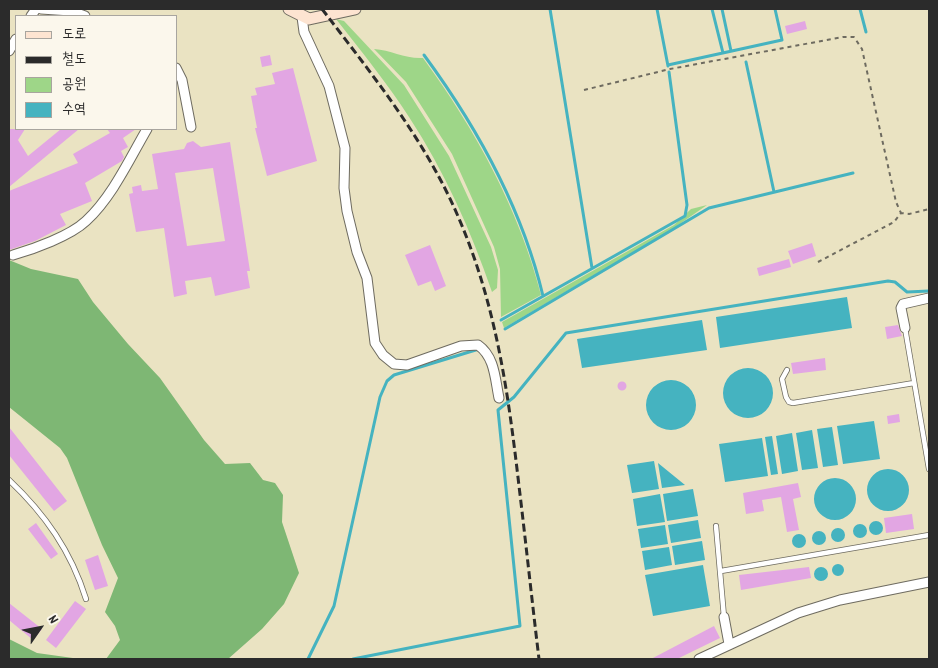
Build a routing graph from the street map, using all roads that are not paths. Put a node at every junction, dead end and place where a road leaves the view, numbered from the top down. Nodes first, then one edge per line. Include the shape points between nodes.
1 (41, 9) edge
2 (289, 9) edge
3 (347, 9) edge
4 (82, 15) edge
5 (302, 17) junction
6 (178, 72) edge
7 (191, 127) dead end
8 (145, 130) edge
9 (14, 255) dead end
10 (929, 298) edge
11 (904, 328) joint
12 (787, 370) dead end
13 (914, 383) junction
14 (498, 398) dead end
15 (929, 469) edge
16 (9, 480) edge
17 (716, 526) dead end
18 (929, 535) edge
19 (722, 571) junction
20 (929, 582) edge
21 (86, 599) dead end
22 (724, 617) joint
23 (729, 644) junction
24 (699, 659) edge

1 - 4 street
2 - 5 street
3 - 5 street via 309,20
5 - 14 street via 304,32 330,86 345,148 346,204 357,252 367,278 375,343 383,356 394,364 407,365 461,346 478,345 486,350 491,361
6 - 7 street
8 - 9 street via 103,202 85,222 74,230
10 - 11 street via 903,304
11 - 13 lane
12 - 13 lane via 782,379 786,397 793,403
13 - 15 lane
16 - 21 lane via 61,541
17 - 19 lane
18 - 19 lane
19 - 22 lane
20 - 23 street via 840,600 798,613
22 - 23 street
23 - 24 street

